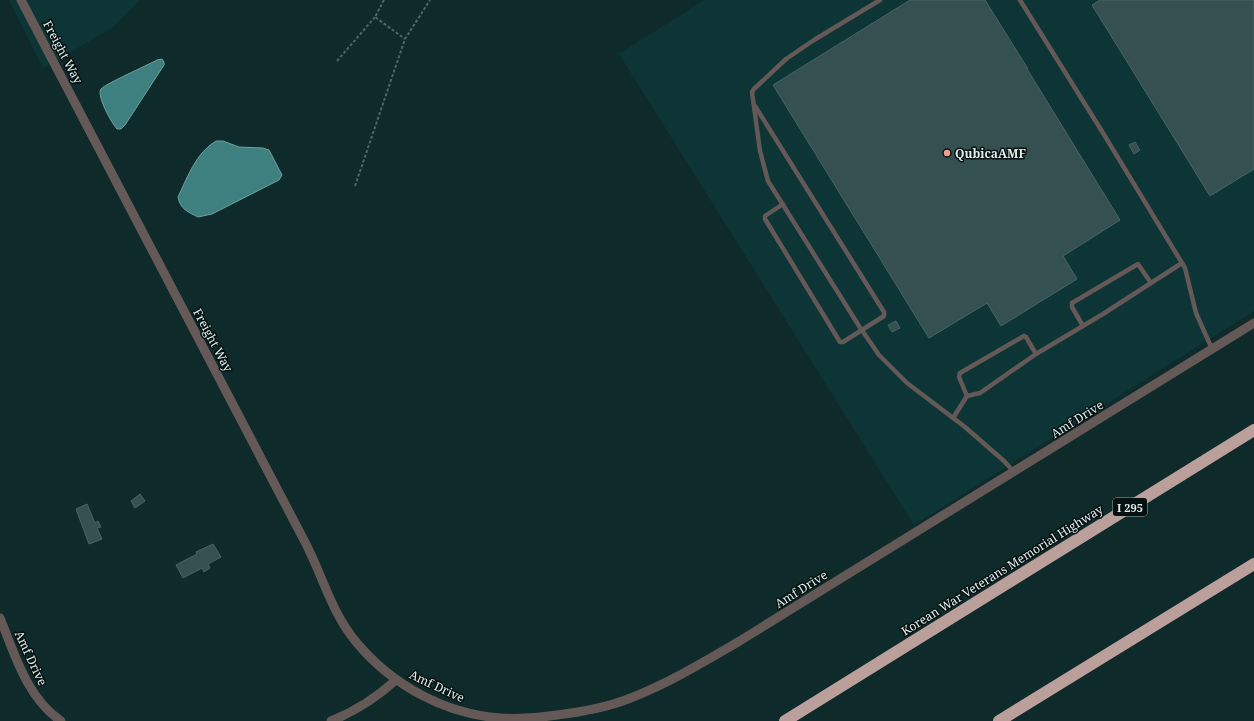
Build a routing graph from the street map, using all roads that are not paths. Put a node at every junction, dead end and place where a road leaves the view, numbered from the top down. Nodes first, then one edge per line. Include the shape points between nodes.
1 (21, 0) edge
2 (880, 0) edge
3 (1020, 0) edge
4 (754, 105) junction
5 (783, 204) junction
6 (1182, 263) junction
7 (1151, 283) junction
8 (1254, 323) edge
9 (1083, 326) junction
10 (862, 330) junction
11 (1212, 349) junction
12 (1036, 354) junction
13 (967, 396) junction
14 (953, 418) junction
15 (1254, 430) edge
16 (1014, 472) junction
17 (1254, 564) edge
18 (0, 618) edge
19 (396, 680) junction
20 (61, 721) edge
21 (331, 721) edge
22 (785, 721) edge
23 (998, 721) edge

1 - 19 street, Freight Way via 312,555 338,616 356,643
2 - 4 lane via 786,59 754,89
3 - 6 lane
4 - 5 lane via 760,151 768,181
4 - 10 lane via 884,312 884,316
5 - 10 lane
5 - 10 lane via 764,217 840,342
6 - 7 lane
6 - 11 lane via 1196,314
7 - 9 lane
7 - 9 lane via 1138,264 1072,303
8 - 11 street, Amf Drive
9 - 12 lane
10 - 14 lane via 879,355 907,383
11 - 16 street, Amf Drive
12 - 13 lane via 980,393
12 - 13 lane via 1024,336 960,373 959,377
13 - 14 lane
14 - 16 lane
15 - 22 highway, Korean War Veterans Memorial Highway / I 295
16 - 19 street, Amf Drive via 738,642 679,676 626,700 569,714 536,718 500,718 456,710
17 - 23 highway
18 - 20 street, Amf Drive via 19,665 35,695 47,710
19 - 21 street, Amf Drive via 366,704

